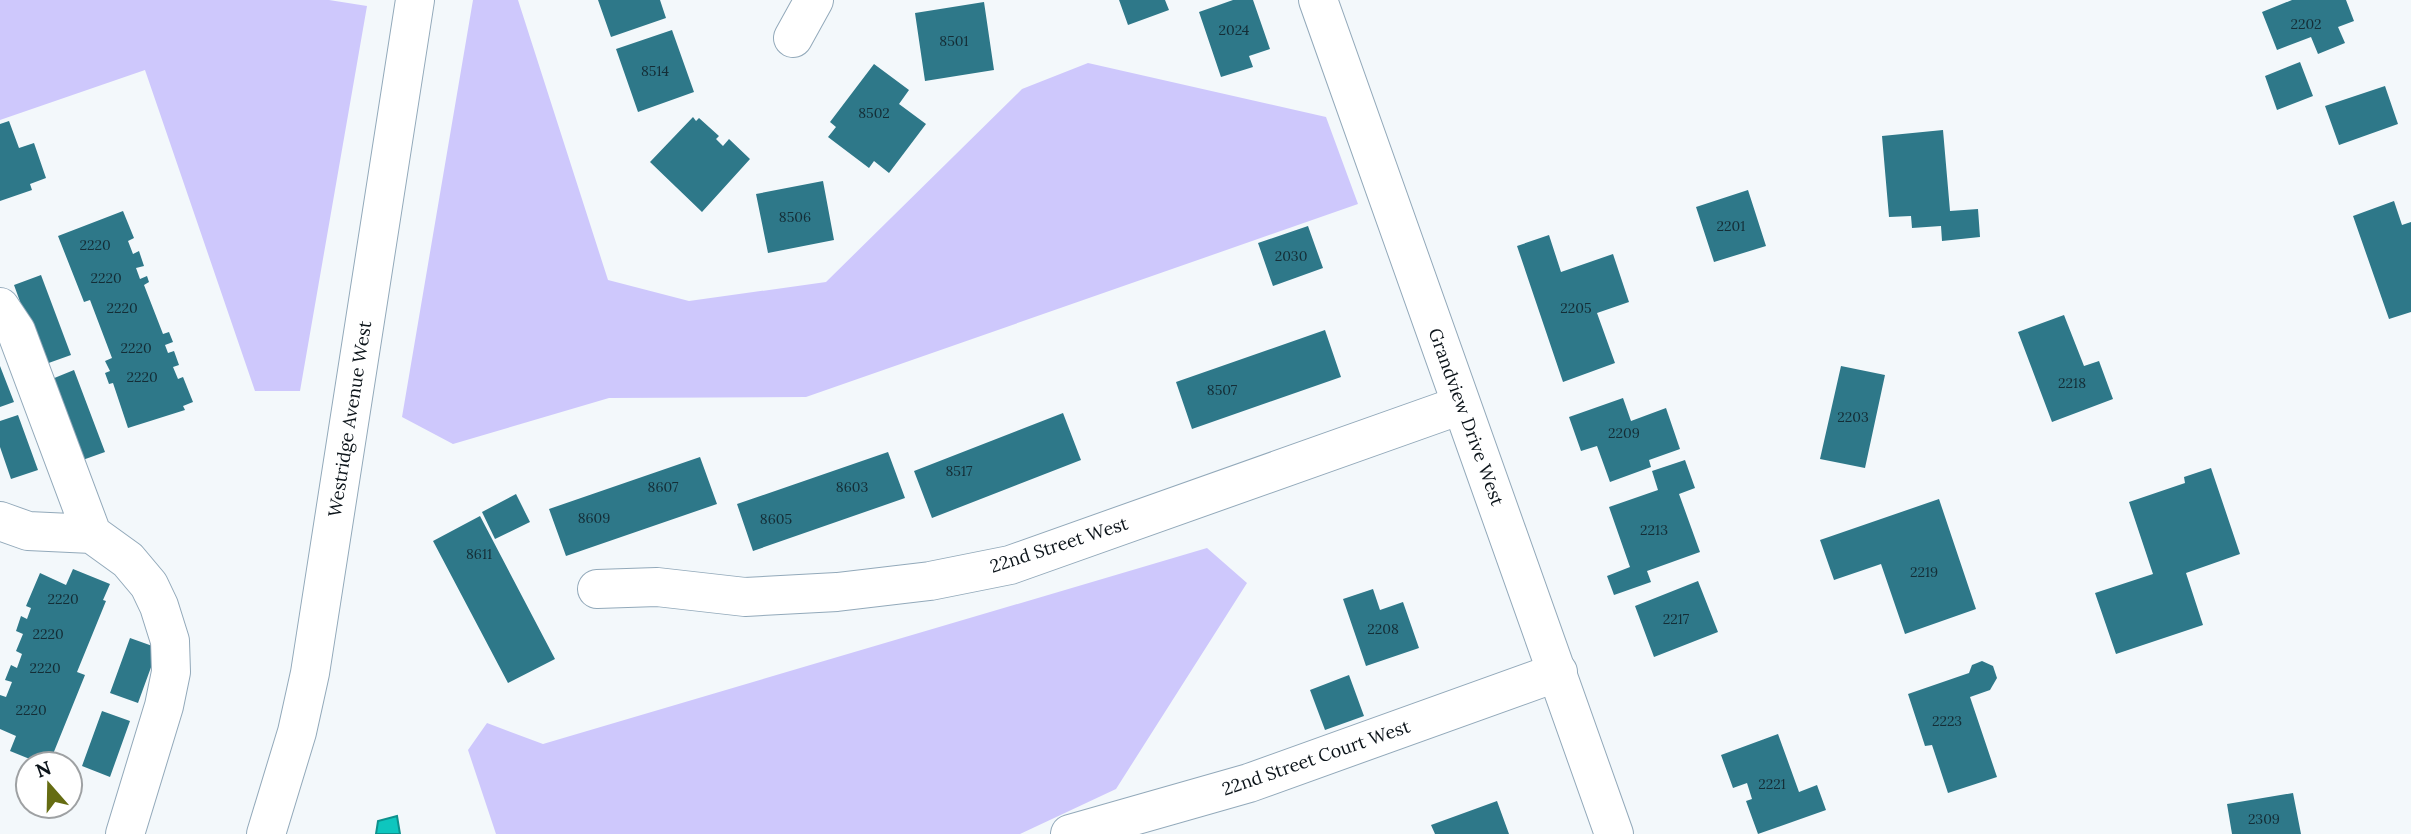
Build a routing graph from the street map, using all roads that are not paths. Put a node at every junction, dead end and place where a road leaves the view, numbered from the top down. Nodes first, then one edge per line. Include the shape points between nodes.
1 (415, 0) edge
2 (814, 0) edge
3 (1318, 0) edge
4 (793, 38) dead end
5 (0, 307) edge
6 (1461, 405) junction
7 (0, 521) edge
8 (92, 534) junction
9 (597, 589) dead end
10 (1558, 672) junction
11 (125, 834) edge
12 (266, 834) edge
13 (1070, 834) edge
14 (1614, 834) edge

1 - 12 street, Westridge Avenue West via 310,673
2 - 4 street
3 - 6 street, Grandview Drive West
5 - 8 street via 16,331
6 - 9 street, 22nd Street West via 1010,565 837,593 745,597 657,587
6 - 10 street, Grandview Drive West
7 - 8 street via 28,531
8 - 11 street via 141,573 170,640 168,691
10 - 13 street, 22nd Street Court West via 1249,783
10 - 14 street, Grandview Drive West

